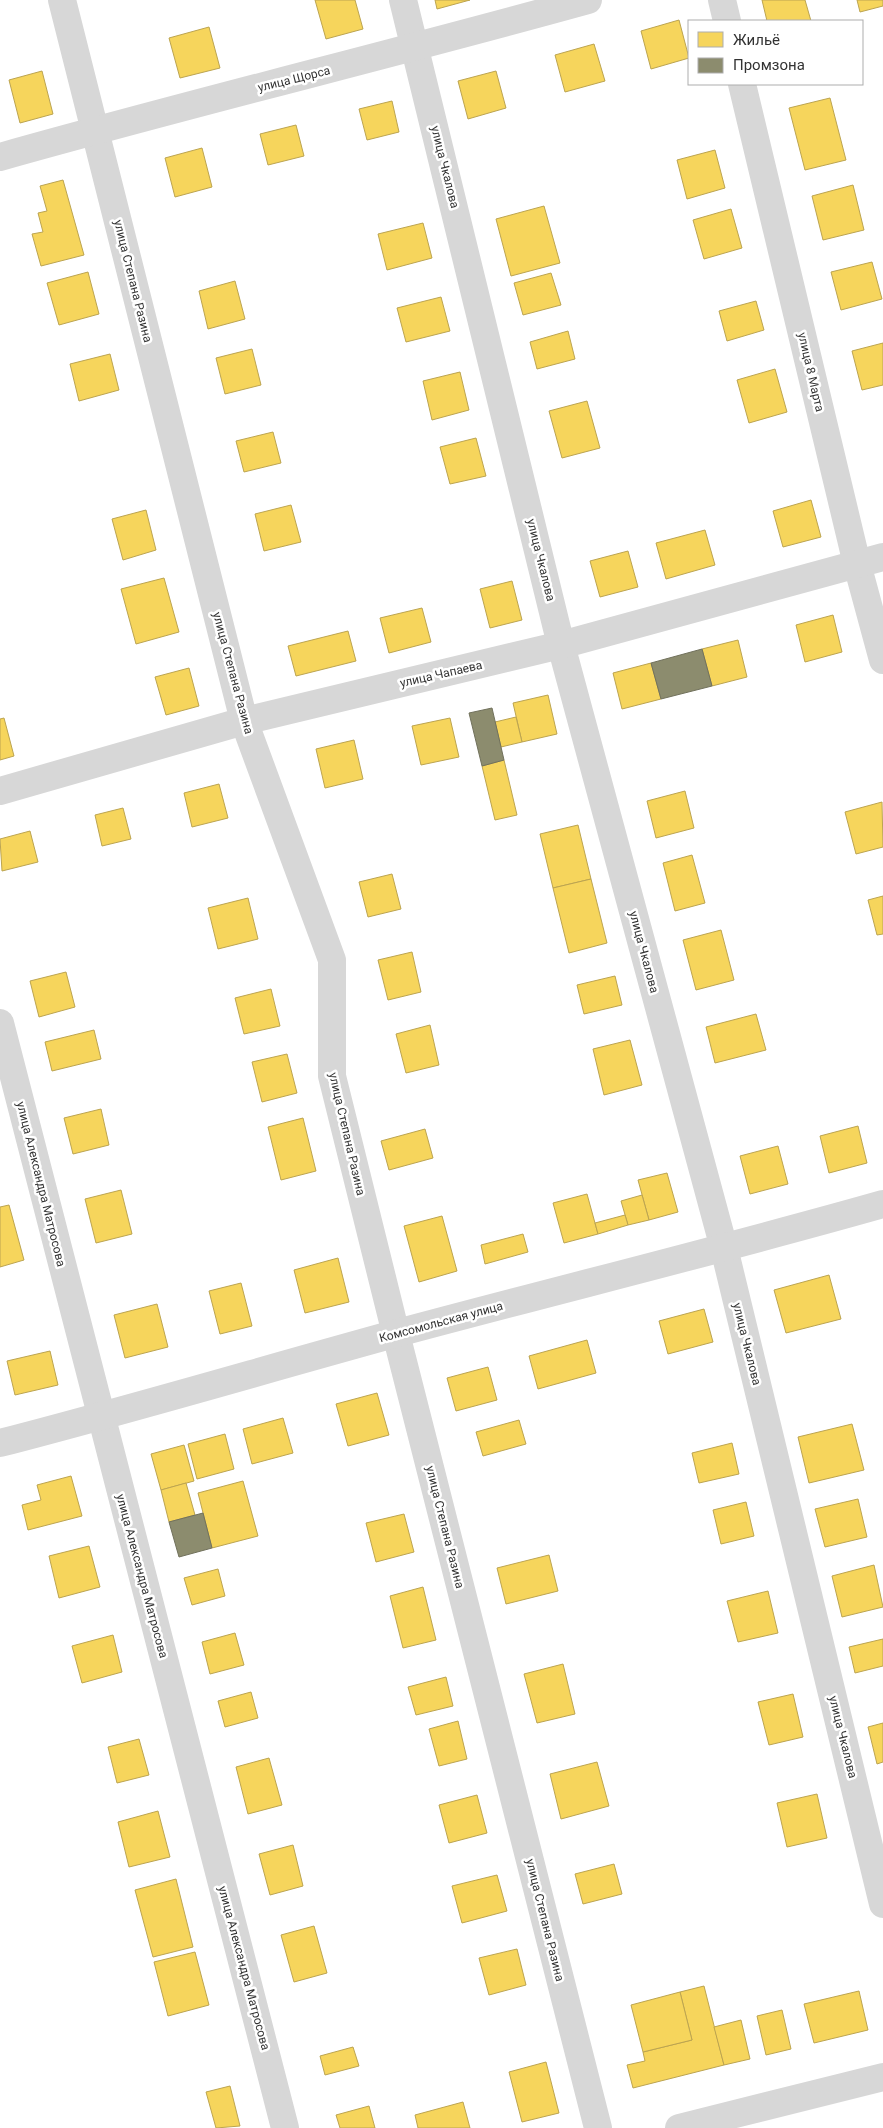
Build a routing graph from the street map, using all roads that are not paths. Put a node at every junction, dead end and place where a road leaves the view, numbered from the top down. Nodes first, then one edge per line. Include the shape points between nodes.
1 (62, 0) edge
2 (403, 0) edge
3 (588, 0) edge
4 (722, 0) edge
5 (727, 20) edge
6 (416, 48) junction
7 (742, 85) edge
8 (95, 130) junction
9 (0, 156) edge
10 (883, 557) edge
11 (857, 564) junction
12 (561, 645) junction
13 (883, 660) edge
14 (244, 721) junction
15 (0, 791) edge
16 (0, 1023) edge
17 (883, 1204) edge
18 (724, 1248) junction
19 (396, 1334) junction
20 (101, 1417) junction
21 (0, 1443) edge
22 (883, 1904) edge
23 (883, 2077) edge
24 (285, 2128) edge
25 (598, 2128) edge
26 (679, 2128) edge

1 - 8 street, улица Степана Разина
2 - 6 street, улица Чкалова
3 - 6 street, улица Щорса
4 - 5 street
6 - 8 street, улица Щорса
6 - 12 street, улица Чкалова
7 - 11 street, улица 8 Марта
8 - 9 street, улица Щорса
8 - 14 street, улица Степана Разина
10 - 11 street, улица Чапаева
11 - 12 street, улица Чапаева
11 - 13 street, улица 8 Марта
12 - 14 street, улица Чапаева
12 - 18 street, улица Чкалова
14 - 15 street, улица Чапаева
14 - 19 street, улица Степана Разина via 332,960 332,1076
16 - 20 street, улица Александра Матросова
17 - 18 street, Комсомольская улица
18 - 19 street, Комсомольская улица
18 - 22 street, улица Чкалова
19 - 20 street, Комсомольская улица
19 - 25 street, улица Степана Разина
20 - 21 street, Комсомольская улица
20 - 24 street, улица Александра Матросова
23 - 26 street

